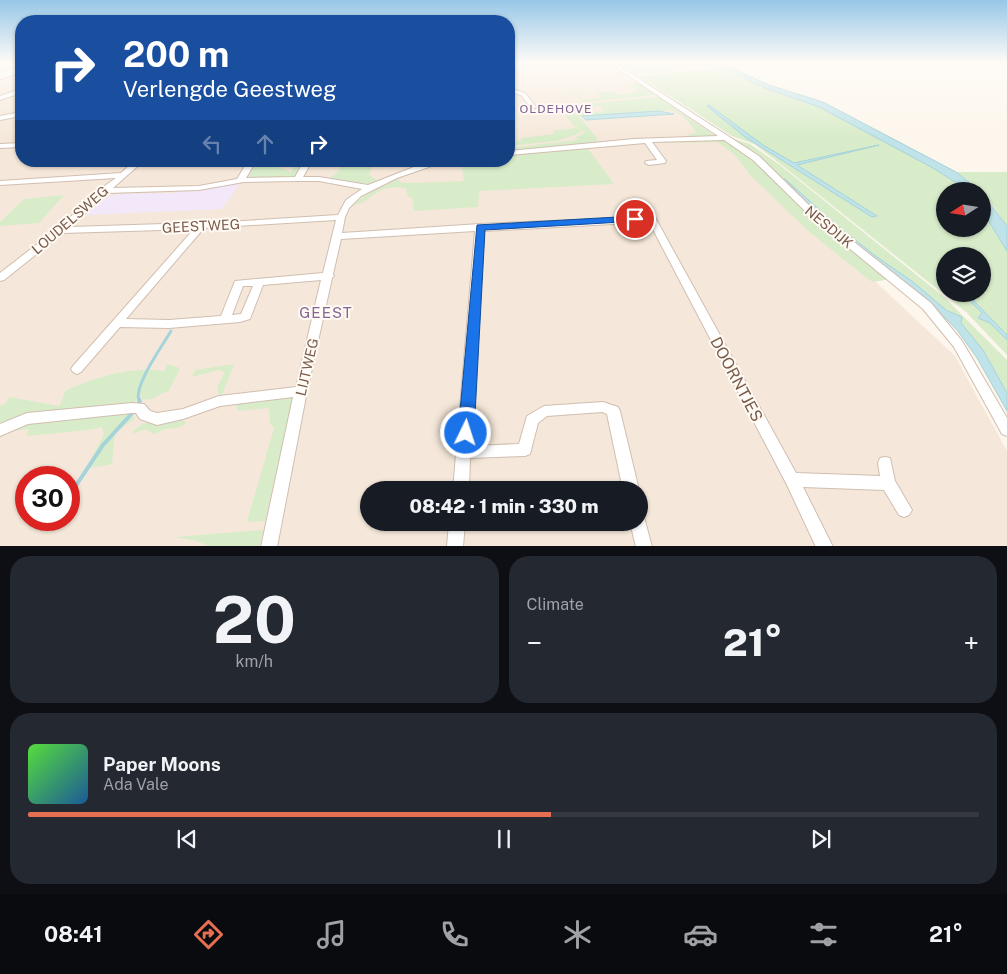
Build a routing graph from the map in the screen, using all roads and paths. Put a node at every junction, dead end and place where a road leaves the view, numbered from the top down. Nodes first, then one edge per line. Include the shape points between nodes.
1 (651, 88) edge
2 (515, 92) edge
3 (15, 93) edge
4 (0, 98) edge
5 (533, 107) dead end
6 (15, 115) edge
7 (0, 118) edge
8 (727, 138) junction
9 (648, 142) junction
10 (15, 145) edge
11 (0, 146) edge
12 (515, 152) edge
13 (648, 163) dead end
14 (132, 167) edge
15 (248, 167) edge
16 (305, 167) edge
17 (420, 167) edge
18 (121, 175) junction
19 (298, 179) junction
20 (240, 181) junction
21 (0, 182) edge
22 (370, 188) junction
23 (103, 192) junction
24 (341, 217) junction
25 (201, 226) junction
26 (480, 227) junction
27 (61, 230) junction
28 (337, 236) junction
29 (2, 275) edge
30 (329, 276) junction
31 (259, 282) junction
32 (225, 319) junction
33 (117, 323) junction
34 (77, 368) dead end
35 (301, 391) junction
36 (0, 430) edge
37 (1007, 430) edge
38 (465, 452) junction
39 (885, 463) dead end
40 (792, 480) junction
41 (462, 481) edge
42 (629, 481) edge
43 (888, 483) junction
44 (904, 510) dead end
45 (457, 531) edge
46 (640, 531) edge
47 (269, 546) edge
48 (455, 546) edge
49 (644, 546) edge
50 (825, 546) edge

1 - 8 street, NESDIJK
2 - 5 street via 521,93
3 - 4 street
6 - 7 street
8 - 9 street
8 - 37 street, NESDIJK via 760,161 812,213 927,306 968,358
9 - 12 street
9 - 13 street via 662,161
10 - 11 street
14 - 18 street, LOUDELSWEG
15 - 20 street
16 - 19 street
17 - 22 street, LIJTWEG
18 - 21 street
18 - 23 street, LOUDELSWEG
19 - 20 street
19 - 22 street via 320,179
20 - 23 street via 198,188
22 - 24 street, LIJTWEG via 352,198
23 - 27 street, LOUDELSWEG
24 - 25 street, GEESTWEG
24 - 28 street, LIJTWEG
25 - 27 street, GEESTWEG
25 - 33 street
26 - 28 street
26 - 38 street
26 - 40 street, DOORNTJES via 650,215
27 - 29 street, LOUDELSWEG
28 - 30 street, LIJTWEG
30 - 31 street
30 - 35 street, LIJTWEG
31 - 32 street via 246,316
31 - 32 street via 238,283
32 - 33 street via 169,324
33 - 34 street
35 - 36 street via 219,401 157,419 135,408 27,419
35 - 47 street, LIJTWEG
38 - 41 street
38 - 42 street via 524,450 532,420 544,411 603,407 613,412
39 - 43 street
40 - 43 street
40 - 50 street, DOORNTJES
43 - 44 street
45 - 48 street
46 - 49 street

